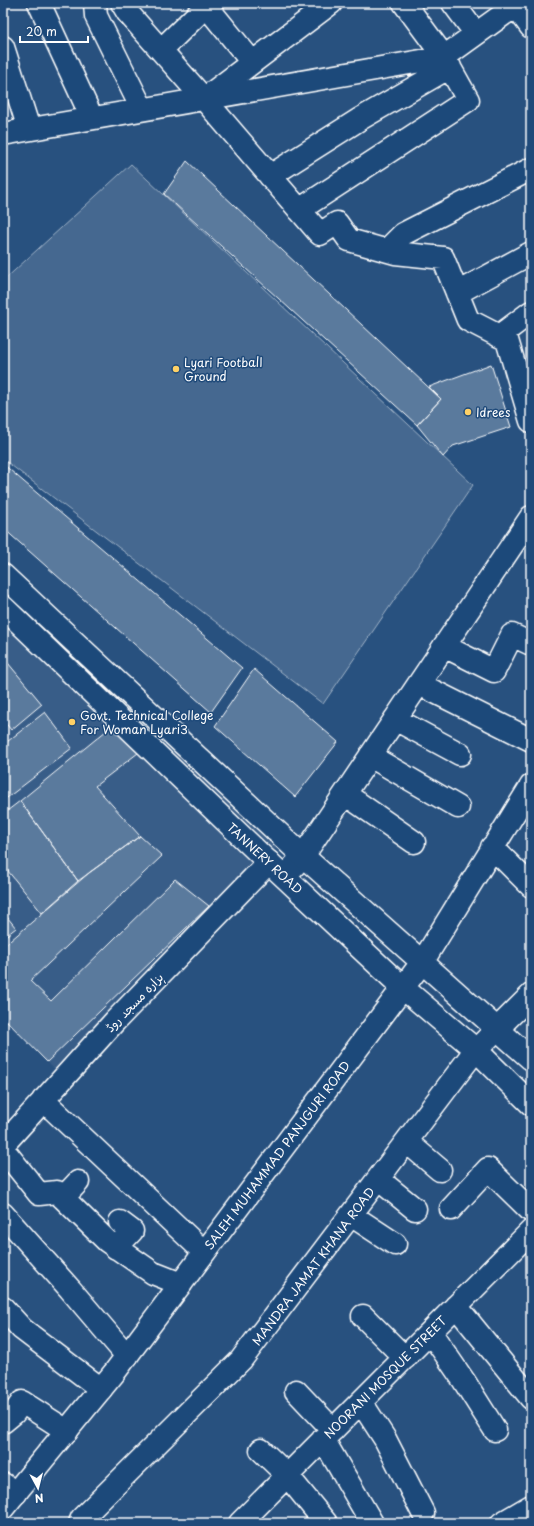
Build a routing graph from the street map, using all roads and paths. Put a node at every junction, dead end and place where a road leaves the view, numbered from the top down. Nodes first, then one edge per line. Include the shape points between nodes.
1 (39, 3) edge
2 (95, 3) edge
3 (122, 3) edge
4 (331, 3) edge
5 (404, 3) edge
6 (453, 3) edge
7 (206, 4) edge
8 (523, 14) edge
9 (476, 34) junction
10 (3, 47) edge
11 (161, 50) junction
12 (252, 62) junction
13 (447, 62) junction
14 (204, 99) junction
15 (142, 109) junction
16 (92, 118) junction
17 (29, 129) junction
18 (3, 134) edge
19 (531, 169) edge
20 (270, 176) junction
21 (299, 210) junction
22 (387, 250) junction
23 (531, 253) edge
24 (457, 293) junction
25 (531, 312) edge
26 (499, 336) junction
27 (528, 396) edge
28 (531, 421) edge
29 (531, 517) edge
30 (5, 581) edge
31 (3, 607) edge
32 (531, 644) edge
33 (444, 646) junction
34 (419, 684) junction
35 (395, 719) junction
36 (531, 740) edge
37 (460, 754) dead end
38 (370, 756) junction
39 (531, 786) edge
40 (345, 794) junction
41 (458, 807) dead end
42 (414, 842) dead end
43 (492, 848) junction
44 (303, 856) junction
45 (269, 862) junction
46 (285, 876) junction
47 (531, 886) edge
48 (423, 961) junction
49 (402, 987) junction
50 (531, 995) edge
51 (497, 1029) junction
52 (476, 1050) junction
53 (531, 1059) edge
54 (43, 1100) junction
55 (531, 1104) edge
56 (406, 1142) junction
57 (3, 1145) edge
58 (3, 1149) edge
59 (440, 1170) dead end
60 (378, 1179) junction
61 (78, 1182) dead end
62 (63, 1198) junction
63 (415, 1209) dead end
64 (451, 1209) dead end
65 (531, 1211) edge
66 (3, 1214) edge
67 (351, 1215) junction
68 (120, 1222) dead end
69 (531, 1231) edge
70 (395, 1244) dead end
71 (116, 1248) junction
72 (204, 1252) junction
73 (181, 1284) junction
74 (456, 1306) junction
75 (3, 1308) edge
76 (363, 1316) dead end
77 (431, 1333) junction
78 (127, 1356) junction
79 (405, 1358) junction
80 (101, 1389) junction
81 (296, 1391) dead end
82 (531, 1398) edge
83 (361, 1402) junction
84 (3, 1422) edge
85 (496, 1430) dead end
86 (67, 1431) junction
87 (328, 1434) junction
88 (262, 1450) dead end
89 (287, 1476) junction
90 (7, 1495) edge
91 (531, 1506) edge
92 (423, 1512) dead end
93 (247, 1520) edge
94 (508, 1521) edge
95 (80, 1523) edge
96 (326, 1523) edge
97 (372, 1523) edge

1 - 16 street
2 - 15 street via 96,16
3 - 11 street
4 - 12 street
5 - 13 street
6 - 9 street
7 - 11 street
7 - 12 street
8 - 9 street
9 - 13 street
10 - 17 street
11 - 14 street
12 - 14 street
13 - 14 street
13 - 20 street
13 - 21 street via 468,100
14 - 15 street
14 - 20 street
15 - 16 street
16 - 17 street
17 - 18 street
19 - 22 street via 403,234
20 - 21 street
21 - 22 street via 320,234 337,223 349,240
22 - 24 street via 443,258
23 - 24 street
24 - 26 street via 468,320
25 - 26 street
26 - 27 street via 507,340
27 - 28 street
29 - 33 street
30 - 44 street
31 - 45 street, TANNERY ROAD
32 - 33 street via 512,635 494,671
33 - 34 street
34 - 35 street
34 - 36 street
35 - 37 street
35 - 38 street
38 - 40 street
38 - 41 street
39 - 43 street, SALEH MUHAMMAD PANJGURI ROAD
40 - 42 street
40 - 44 street
43 - 47 street
43 - 48 street, SALEH MUHAMMAD PANJGURI ROAD
44 - 46 street
44 - 48 street
45 - 46 street, TANNERY ROAD
45 - 54 street, ہزارہ مسجد روڈ
46 - 49 street, TANNERY ROAD
48 - 49 street, SALEH MUHAMMAD PANJGURI ROAD
48 - 51 street
49 - 52 street, TANNERY ROAD
49 - 72 street, SALEH MUHAMMAD PANJGURI ROAD
50 - 51 street, MANDRA JAMAT KHANA ROAD
51 - 52 street, MANDRA JAMAT KHANA ROAD
51 - 53 street
52 - 55 street, TANNERY ROAD
52 - 56 street, MANDRA JAMAT KHANA ROAD
54 - 57 street, ہزارہ مسجد روڈ
54 - 72 street
56 - 59 street
56 - 60 street, MANDRA JAMAT KHANA ROAD
58 - 62 street via 39,1194 57,1192
60 - 63 street
60 - 67 street, MANDRA JAMAT KHANA ROAD
61 - 62 street
62 - 71 street
64 - 65 street via 488,1169
66 - 78 street
67 - 70 street
67 - 95 street, MANDRA JAMAT KHANA ROAD via 242,1360 82,1518
68 - 71 street via 132,1231
69 - 74 street, NOORANI MOSQUE STREET
71 - 73 street via 153,1273
72 - 73 street, SALEH MUHAMMAD PANJGURI ROAD
73 - 78 street, SALEH MUHAMMAD PANJGURI ROAD
74 - 77 street, NOORANI MOSQUE STREET
74 - 82 street
75 - 80 street via 22,1329
76 - 79 street
77 - 79 street, NOORANI MOSQUE STREET
77 - 85 street
78 - 80 street, SALEH MUHAMMAD PANJGURI ROAD
79 - 83 street, NOORANI MOSQUE STREET
80 - 86 street, SALEH MUHAMMAD PANJGURI ROAD
81 - 87 street
83 - 87 street, NOORANI MOSQUE STREET
83 - 92 street via 385,1439
84 - 86 street via 22,1402
86 - 90 street, SALEH MUHAMMAD PANJGURI ROAD
87 - 89 street, NOORANI MOSQUE STREET
87 - 97 street
88 - 89 street
89 - 93 street, NOORANI MOSQUE STREET
89 - 96 street
91 - 94 street

